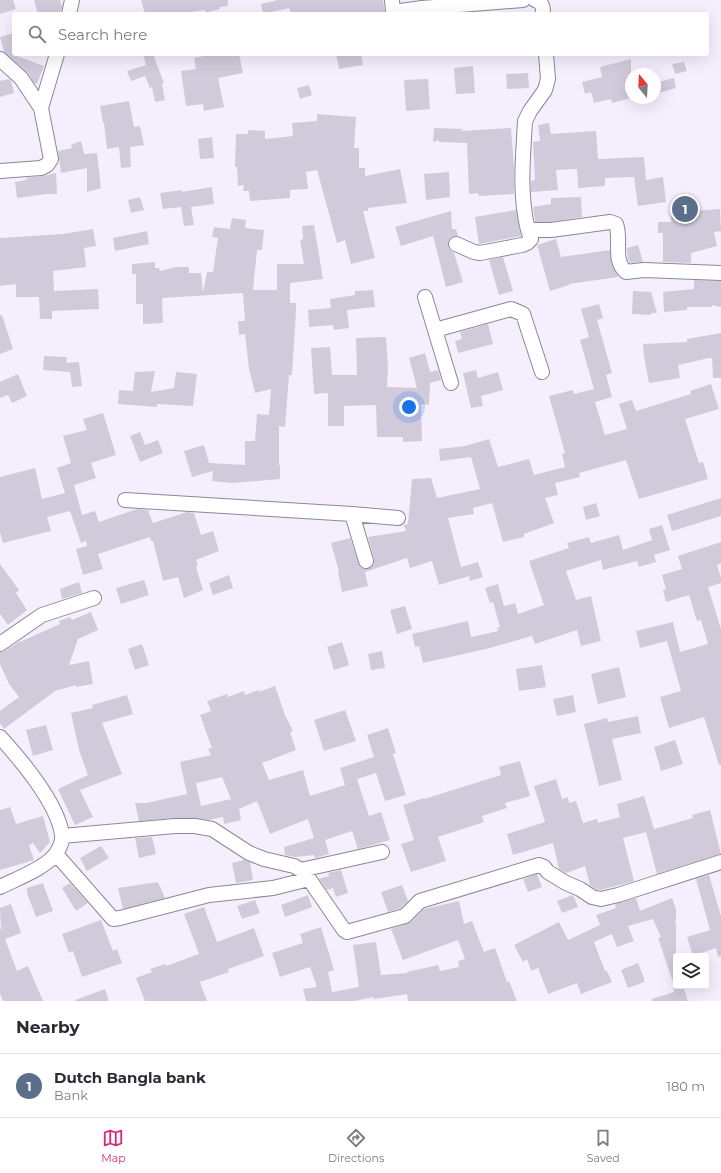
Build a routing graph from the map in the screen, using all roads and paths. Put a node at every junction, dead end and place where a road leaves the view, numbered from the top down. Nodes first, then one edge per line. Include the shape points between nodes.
1 (72, 0) edge
2 (392, 0) edge
3 (523, 0) edge
4 (535, 0) edge
5 (69, 12) edge
6 (543, 12) edge
7 (56, 56) edge
8 (546, 56) edge
9 (0, 59) edge
10 (41, 108) junction
11 (0, 171) edge
12 (528, 230) junction
13 (456, 244) dead end
14 (721, 273) edge
15 (424, 297) dead end
16 (434, 330) junction
17 (542, 372) dead end
18 (451, 383) dead end
19 (126, 500) dead end
20 (352, 514) junction
21 (398, 518) dead end
22 (366, 561) dead end
23 (94, 598) dead end
24 (0, 644) edge
25 (0, 737) edge
26 (62, 836) junction
27 (382, 852) dead end
28 (56, 854) junction
29 (721, 862) edge
30 (305, 874) junction
31 (0, 887) edge

1 - 5 street
2 - 3 street via 393,12
4 - 6 street via 543,5
7 - 10 street
8 - 12 street via 548,79 545,90 525,121 522,188
9 - 10 street via 21,78
10 - 11 street via 50,159 41,168
12 - 13 street via 531,239 522,245 480,253
12 - 14 street via 551,230 610,222 616,224 618,230 618,253 622,268 626,272 644,270
15 - 16 street
16 - 17 street via 511,309 523,314
16 - 18 street
19 - 20 street
20 - 21 street
20 - 22 street
23 - 24 street via 42,615
25 - 26 street via 20,759 49,801
26 - 28 street
26 - 30 street via 195,826 212,829 249,853 294,866
27 - 30 street
28 - 30 street via 113,918 209,895 273,888
28 - 31 street via 42,866
29 - 30 street via 601,899 566,883 539,865 420,901 405,916 351,932 344,930

